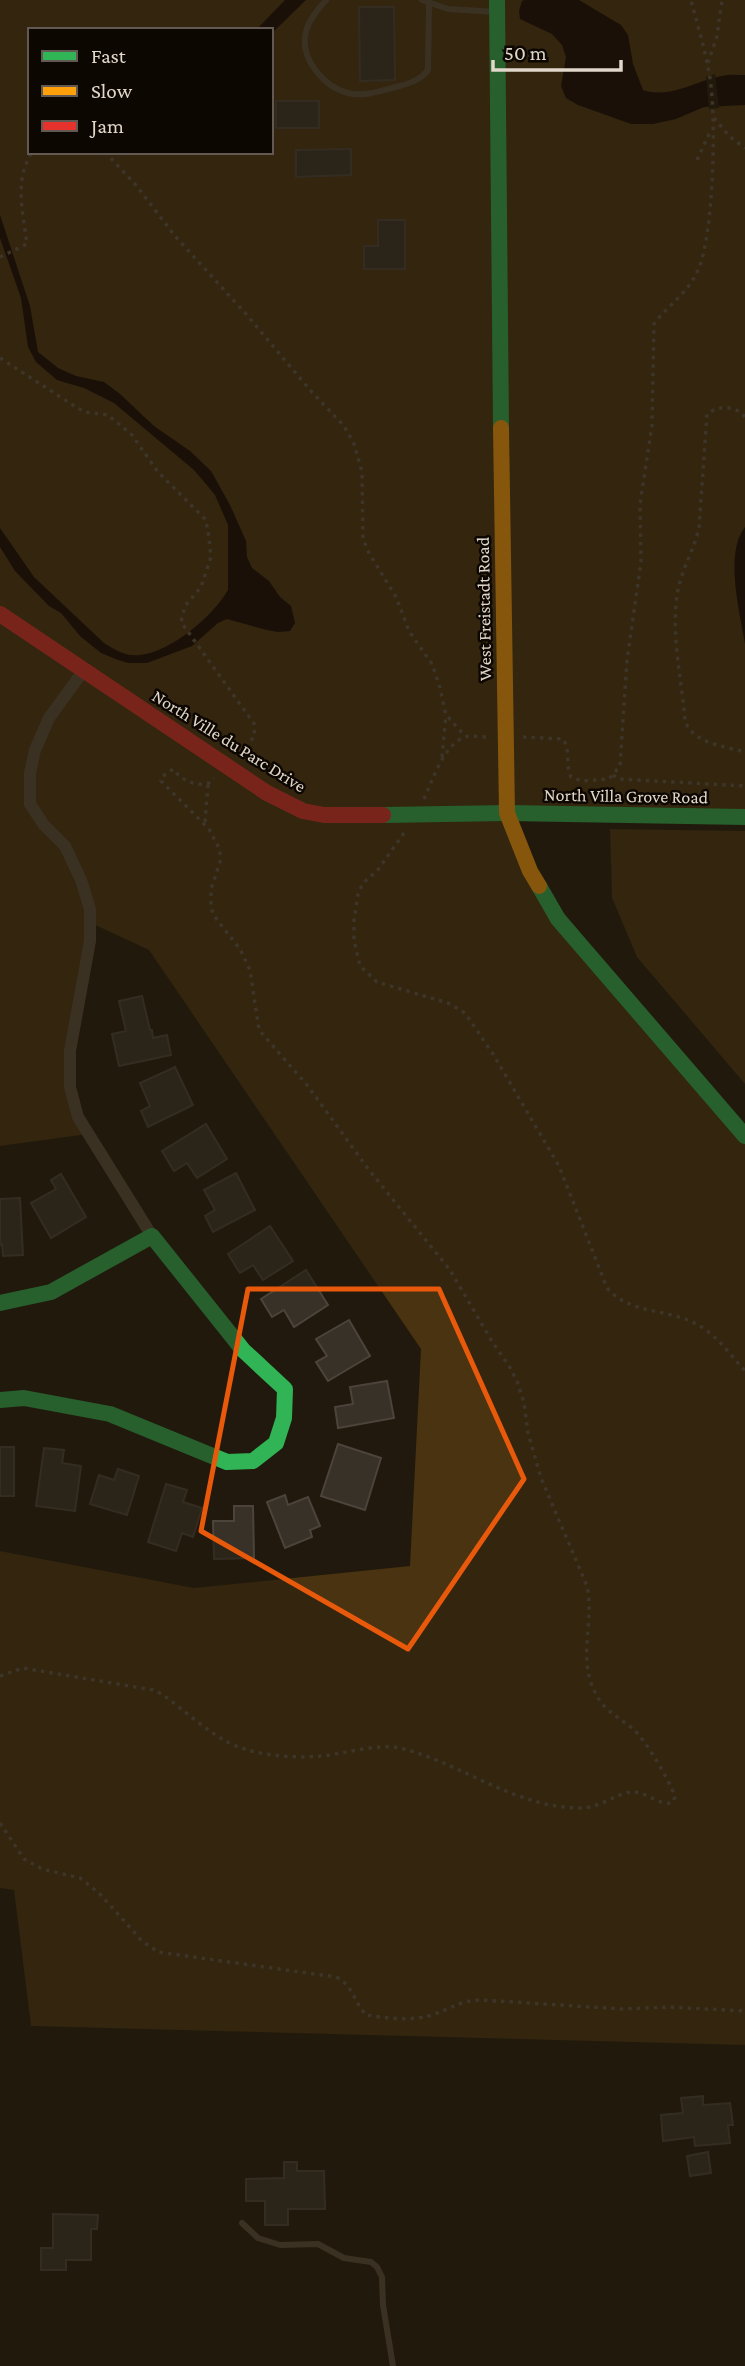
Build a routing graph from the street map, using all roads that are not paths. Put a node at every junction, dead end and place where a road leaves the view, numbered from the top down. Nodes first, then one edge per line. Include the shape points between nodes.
1 (326, 0) edge
2 (422, 0) edge
3 (429, 4) junction
4 (497, 6) edge
5 (0, 614) edge
6 (84, 670) junction
7 (507, 813) junction
8 (745, 817) edge
9 (745, 1136) edge
10 (152, 1236) junction
11 (0, 1303) edge
12 (0, 1400) edge
13 (242, 2223) dead end
14 (393, 2366) edge

1 - 3 lane via 306,32 305,49 320,76 350,94 368,94 423,77 428,70
2 - 3 lane
3 - 4 lane via 456,10
4 - 7 street, West Freistadt Road
5 - 6 street, North Ville du Parc Drive
6 - 7 street, North Ville du Parc Drive via 225,766 303,811 324,815
6 - 10 street via 49,718 35,750 30,804 65,846 90,909 90,941 71,1051 71,1087 78,1117
7 - 8 street, North Villa Grove Road
7 - 9 street, West Freistadt Road via 530,871 558,919
10 - 11 street via 51,1292
10 - 12 street via 243,1350 285,1390 284,1418 276,1443 253,1461 226,1462 110,1414 24,1398
13 - 14 lane via 258,2238 280,2245 318,2244 344,2258 377,2267

